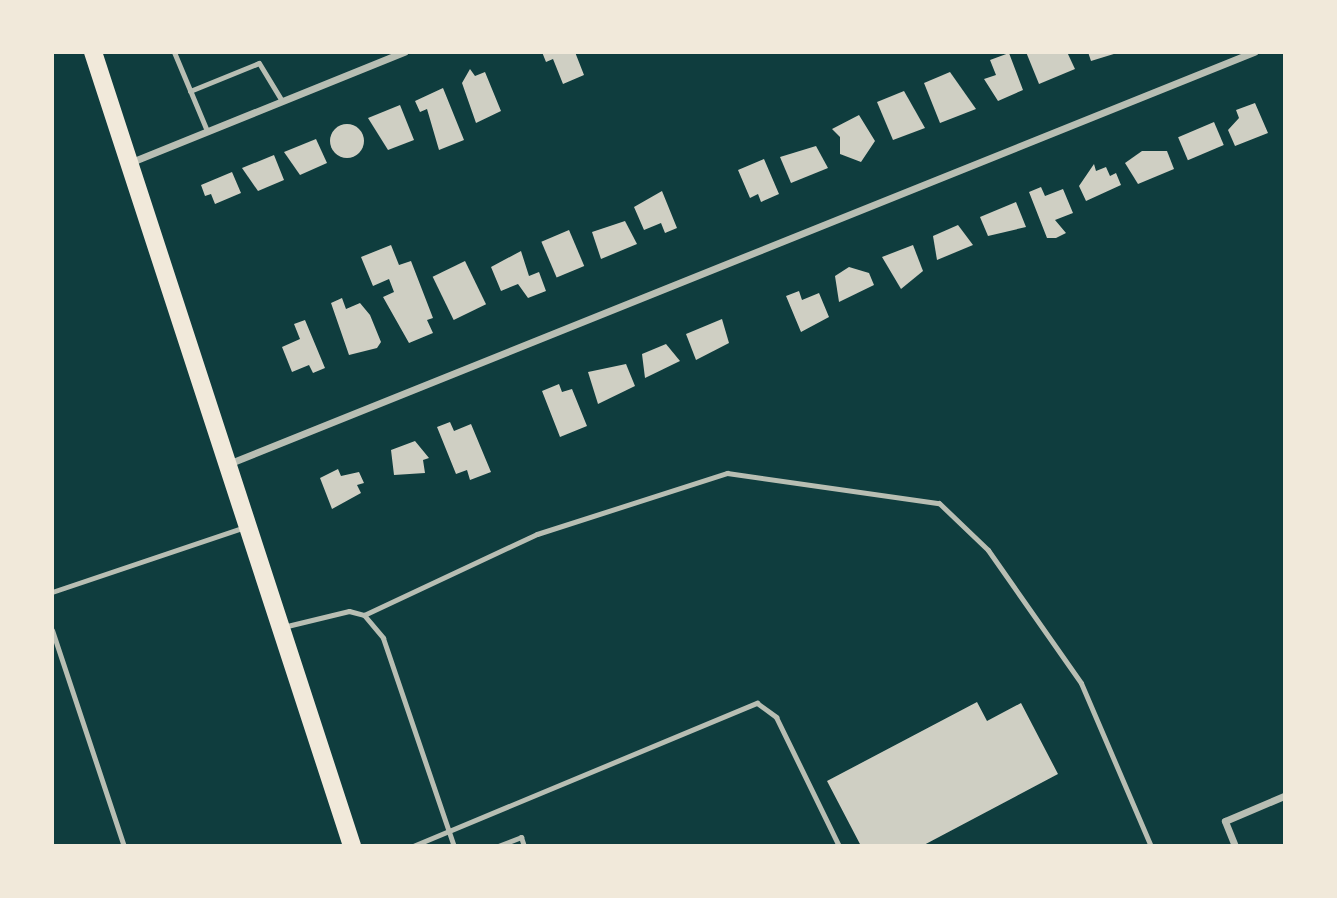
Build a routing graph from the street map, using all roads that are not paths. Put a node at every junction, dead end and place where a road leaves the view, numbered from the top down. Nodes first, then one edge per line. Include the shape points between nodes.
1 (93, 52) edge
2 (174, 52) edge
3 (404, 52) edge
4 (1254, 52) edge
5 (190, 91) junction
6 (282, 101) junction
7 (207, 131) junction
8 (128, 163) junction
9 (226, 464) junction
10 (247, 526) junction
11 (52, 592) edge
12 (364, 615) junction
13 (280, 628) junction
14 (52, 630) edge
15 (1284, 796) edge
16 (449, 830) junction
17 (124, 845) edge
18 (352, 845) edge
19 (412, 845) edge
20 (454, 845) edge
21 (498, 845) edge
22 (524, 845) edge
23 (839, 845) edge
24 (1152, 845) edge
25 (1235, 845) edge

1 - 8 main road
2 - 5 lane
3 - 6 street
4 - 9 street
5 - 6 lane via 260,63
5 - 7 lane
6 - 7 street
7 - 8 street
8 - 9 main road
9 - 10 main road
10 - 11 lane
10 - 13 main road
12 - 13 lane via 349,611
12 - 16 lane via 383,638
12 - 24 lane via 537,534 727,473 939,503 988,550 1081,683
13 - 18 main road
14 - 17 lane
15 - 25 street via 1225,821
16 - 19 lane
16 - 20 lane
16 - 23 lane via 757,704 776,717
21 - 22 lane via 521,837

